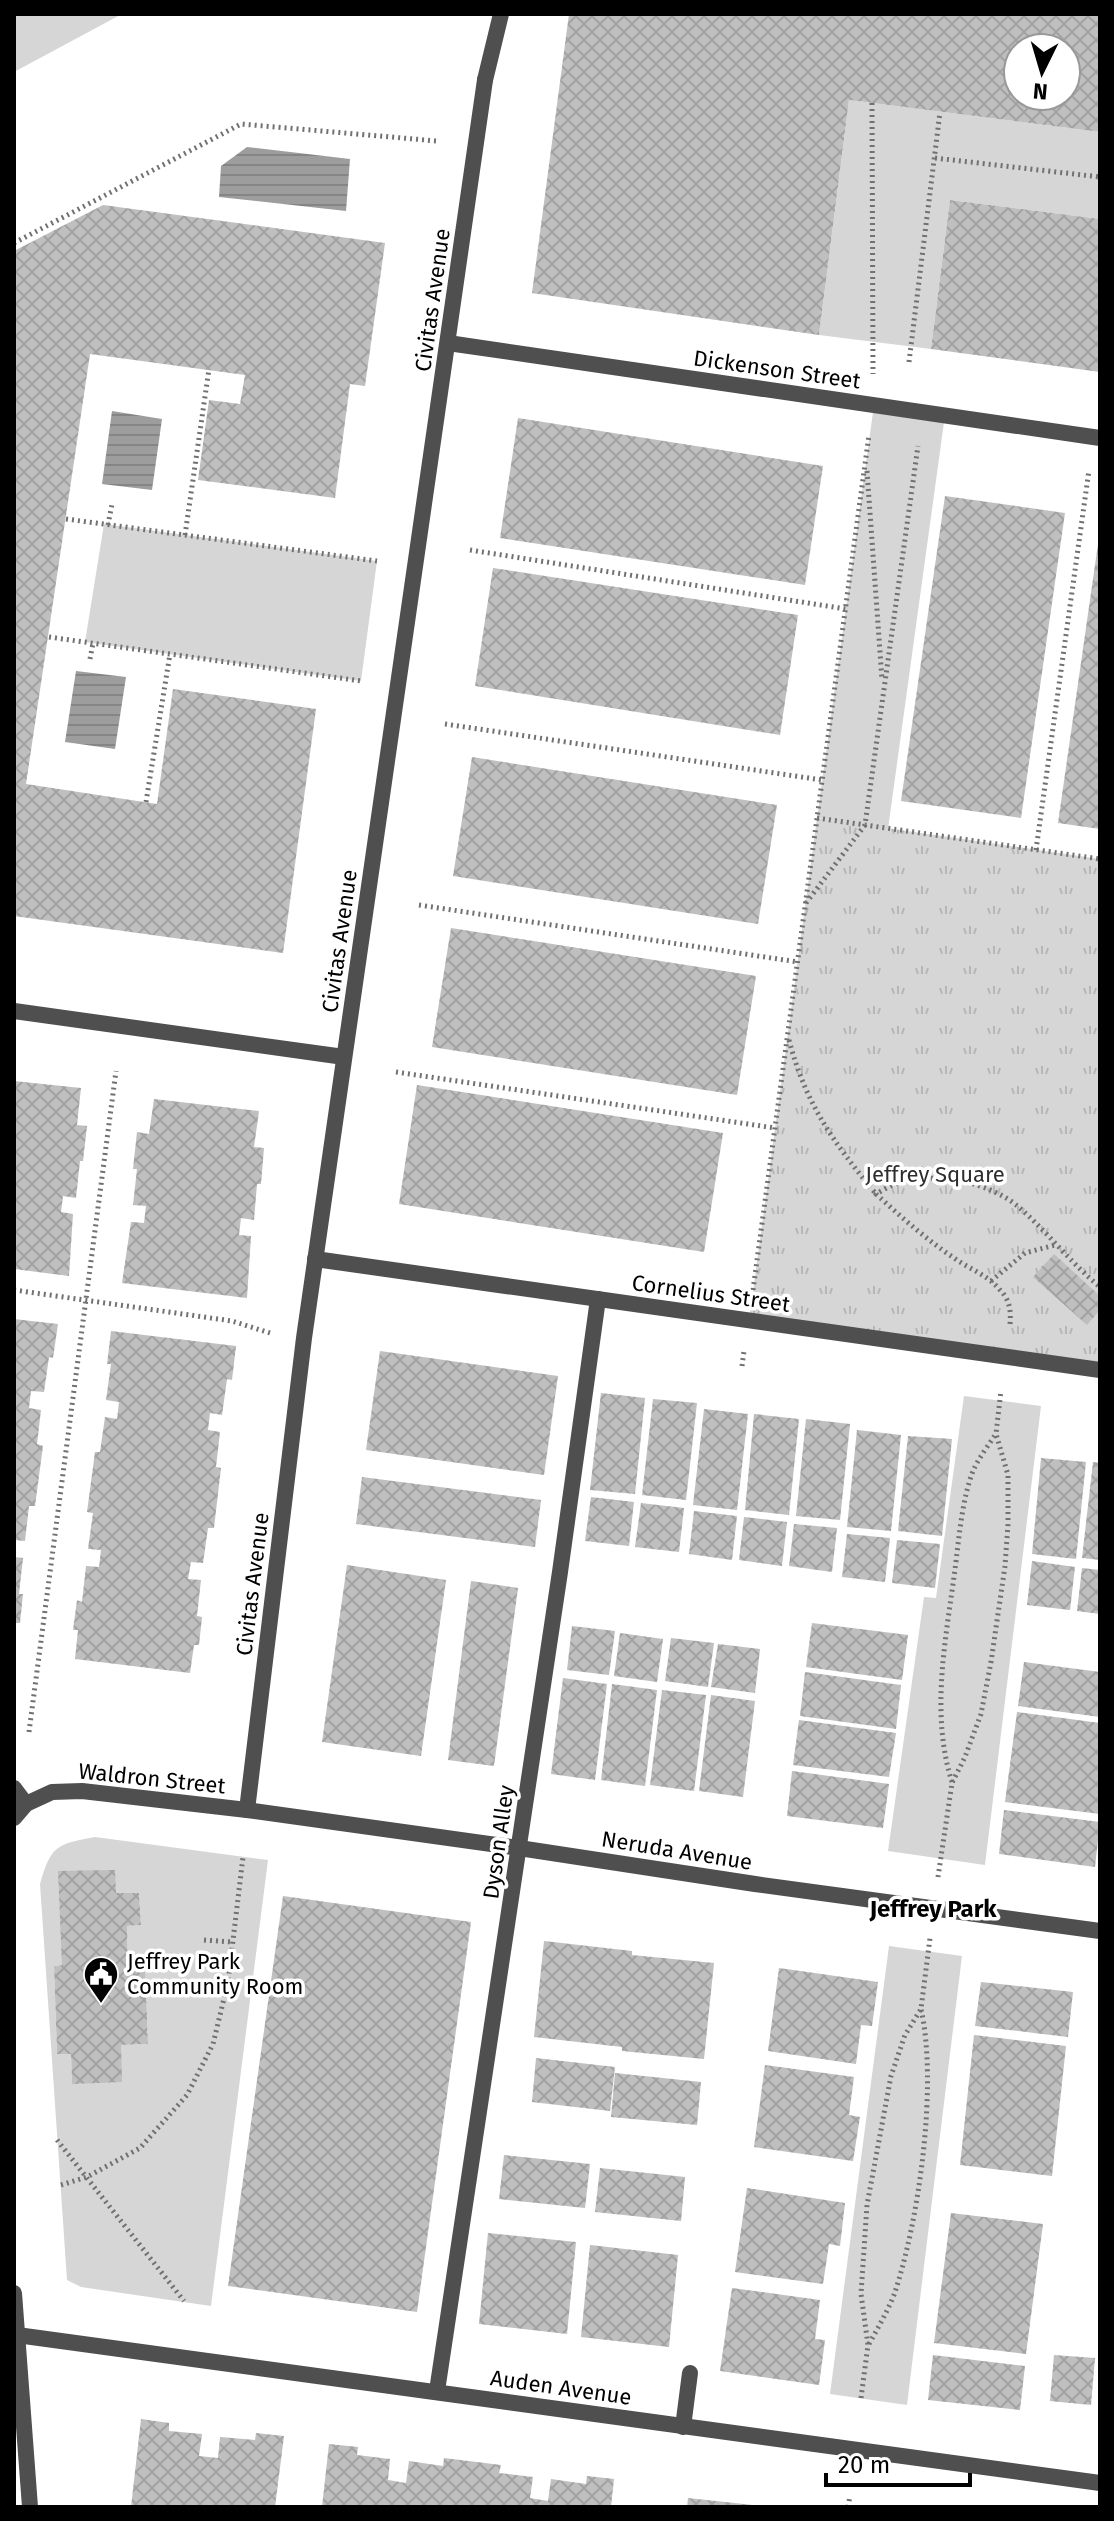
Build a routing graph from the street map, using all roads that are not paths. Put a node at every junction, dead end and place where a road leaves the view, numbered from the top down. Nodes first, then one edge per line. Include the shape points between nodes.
1 (501, 14) edge
2 (448, 343) junction
3 (1100, 438) edge
4 (14, 1011) edge
5 (344, 1057) junction
6 (315, 1259) junction
7 (598, 1299) junction
8 (1100, 1370) edge
9 (14, 1788) edge
10 (26, 1804) junction
11 (247, 1810) junction
12 (14, 1818) edge
13 (519, 1848) junction
14 (1100, 1931) edge
15 (14, 2293) edge
16 (17, 2335) junction
17 (690, 2373) dead end
18 (437, 2391) junction
19 (683, 2427) junction
20 (1100, 2483) edge
21 (30, 2507) edge

1 - 2 street, Civitas Avenue via 485,80
2 - 3 street, Dickenson Street
2 - 5 street, Civitas Avenue
4 - 5 street
5 - 6 street, Civitas Avenue
6 - 7 street, Cornelius Street
6 - 11 street, Civitas Avenue
7 - 8 street, Cornelius Street
7 - 13 street, Dyson Alley
9 - 10 street
10 - 11 street, Waldron Street via 52,1792 82,1791
10 - 12 street
11 - 13 street, Neruda Avenue
13 - 14 street, Neruda Avenue
13 - 18 street, Dyson Alley
15 - 16 street
16 - 18 street, Auden Avenue
16 - 21 street
17 - 19 street
18 - 19 street, Auden Avenue
19 - 20 street, Auden Avenue

